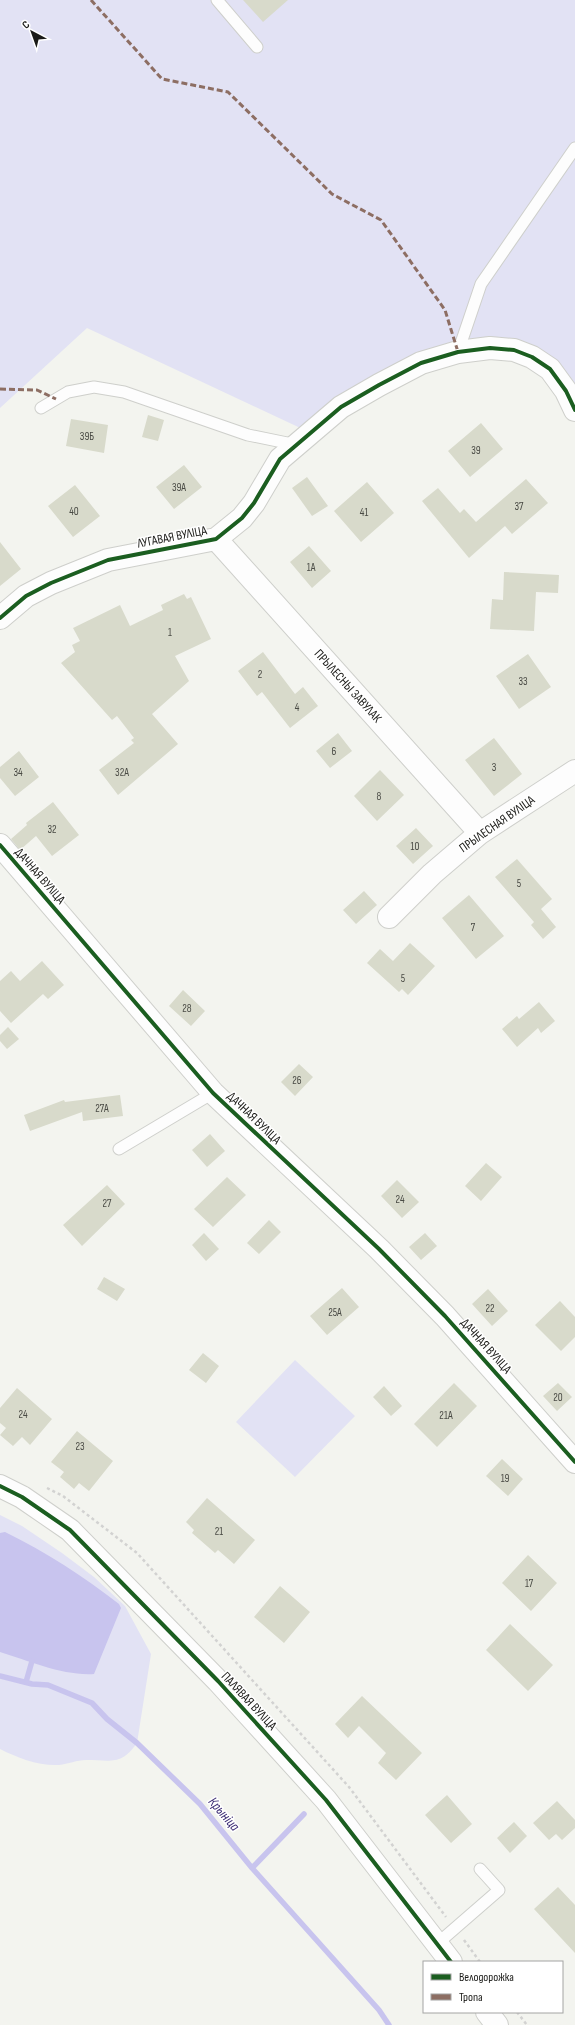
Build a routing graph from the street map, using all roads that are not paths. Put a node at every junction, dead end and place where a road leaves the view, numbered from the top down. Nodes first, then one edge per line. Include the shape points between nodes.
1 (217, 0) edge
2 (257, 47) dead end
3 (575, 148) edge
4 (458, 352) junction
5 (41, 408) dead end
6 (575, 410) edge
7 (297, 445) junction
8 (216, 539) junction
9 (0, 618) edge
10 (575, 771) edge
11 (480, 833) junction
12 (0, 845) edge
13 (389, 917) dead end
14 (213, 1093) junction
15 (119, 1149) dead end
16 (575, 1462) edge
17 (0, 1486) edge
18 (480, 1869) dead end
19 (438, 1943) junction
20 (450, 1961) edge
21 (488, 2013) edge
22 (497, 2025) edge

1 - 2 lane
3 - 4 lane via 481,284
4 - 6 street, ЛУГАВАЯ ВУЛІЦА via 490,348 514,350 532,357 550,369 566,391
4 - 7 street, ЛУГАВАЯ ВУЛІЦА via 421,363 379,385 342,407
5 - 7 lane via 68,392 94,387 124,392 248,435
7 - 8 street, ЛУГАВАЯ ВУЛІЦА via 280,459 242,518
8 - 9 street, ЛУГАВАЯ ВУЛІЦА via 108,560 51,582 26,596
8 - 11 street, ПРЫЛЕСНЫ ЗАВУЛАК
10 - 11 street, ПРЫЛЕСНАЯ ВУЛІЦА
11 - 13 street, ПРЫЛЕСНАЯ ВУЛІЦА via 432,874
12 - 14 street, ДАЧНАЯ ВУЛІЦА
14 - 15 lane
14 - 16 street, ДАЧНАЯ ВУЛІЦА via 445,1316
17 - 19 street, ПАЛЯВАЯ ВУЛІЦА via 22,1497 70,1530 218,1681 326,1800
18 - 19 lane via 499,1890
19 - 20 street, ПАЛЯВАЯ ВУЛІЦА
21 - 22 street

